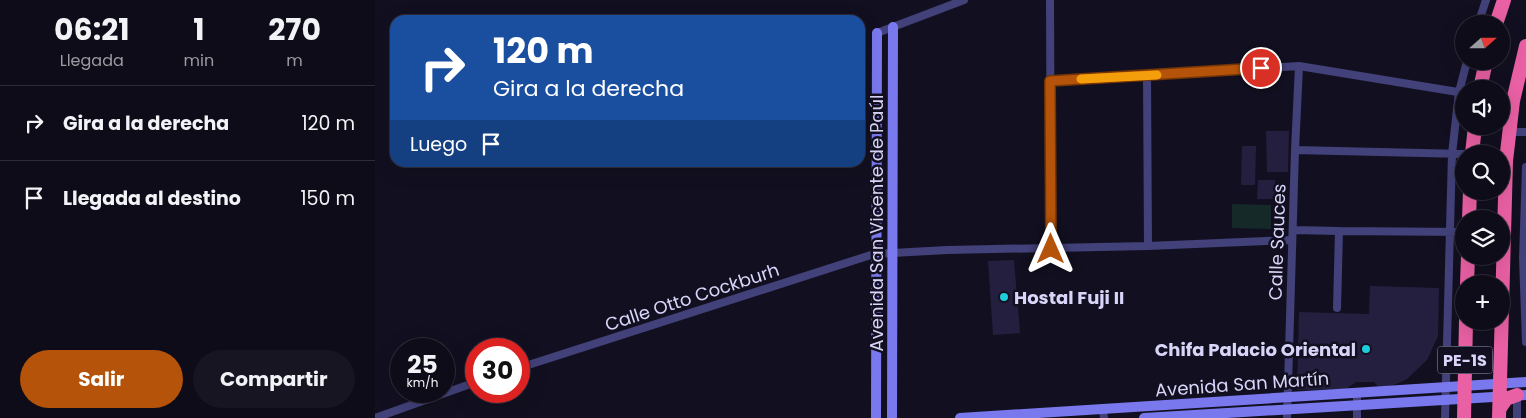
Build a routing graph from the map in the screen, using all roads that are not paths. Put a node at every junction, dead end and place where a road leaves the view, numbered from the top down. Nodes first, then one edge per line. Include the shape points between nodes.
1 (964, 0) edge
2 (1050, 0) edge
3 (1486, 0) edge
4 (1504, 0) edge
5 (1481, 15) edge
6 (1499, 15) edge
7 (893, 27) junction
8 (877, 33) joint
9 (1526, 46) edge
10 (1299, 66) junction
11 (1147, 76) junction
12 (1050, 81) junction
13 (1455, 91) edge
14 (1510, 124) edge
15 (1510, 132) edge
16 (1526, 132) edge
17 (1455, 133) edge
18 (1509, 135) edge
19 (1295, 150) junction
20 (1452, 154) junction
21 (1526, 167) edge
22 (1293, 230) junction
23 (1339, 231) junction
24 (1450, 232) junction
25 (1455, 232) edge
26 (1292, 240) junction
27 (1148, 246) junction
28 (1051, 249) junction
29 (1337, 308) dead end
30 (1466, 330) edge
31 (1526, 342) edge
32 (530, 364) edge
33 (1526, 382) edge
34 (465, 386) edge
35 (1445, 388) junction
36 (1465, 392) junction
37 (1357, 393) junction
38 (1507, 394) edge
39 (1287, 397) junction
40 (1445, 400) junction
41 (1357, 405) junction
42 (1103, 414) edge
43 (1287, 414) edge
44 (1034, 416) edge
45 (375, 418) edge
46 (876, 418) edge
47 (892, 418) edge
48 (960, 418) edge
49 (965, 418) edge
50 (1144, 418) edge
51 (1357, 418) edge
52 (1445, 418) edge
53 (1464, 418) edge
54 (1517, 418) edge

1 - 7 street
2 - 12 street
3 - 5 street
4 - 6 highway
7 - 8 street
7 - 47 main road, Avenida San Vicente de Paúl
8 - 46 main road, Avenida San Vicente de Paúl
9 - 14 highway, PE-1S
10 - 11 street
10 - 13 street
10 - 19 street, Calle Sauces
11 - 12 street
11 - 27 street
12 - 28 street
15 - 16 street
17 - 20 street
18 - 38 highway, PE-1S via 1506,161
19 - 20 street
19 - 22 street, Calle Sauces
20 - 24 street
21 - 31 street via 1523,258
22 - 23 street
22 - 26 street, Calle Sauces
23 - 24 street
23 - 29 street
24 - 25 street
24 - 35 street
26 - 27 street, Calle Otto Cockburh
26 - 39 street, Calle Sauces
27 - 28 street, Calle Otto Cockburh
28 - 32 street, Calle Otto Cockburh via 874,254
30 - 36 highway, PE-1S
33 - 38 main road, Avenida San Martín
34 - 45 street
35 - 36 main road, Avenida San Martín
35 - 37 main road, Avenida San Martín
35 - 40 street
36 - 38 main road, Avenida San Martín
36 - 40 main road, Avenida San Martín
36 - 53 highway, PE-1S
37 - 39 main road, Avenida San Martín
37 - 41 street
38 - 54 street
39 - 42 main road, Avenida San Martín
39 - 43 street, Calle Sauces
40 - 41 main road, Avenida San Martín
40 - 52 street
41 - 43 main road, Avenida San Martín
41 - 51 street
42 - 44 main road, Avenida San Martín
43 - 50 main road, Avenida San Martín
44 - 49 main road, Avenida San Martín
48 - 49 main road, Avenida San Martín

